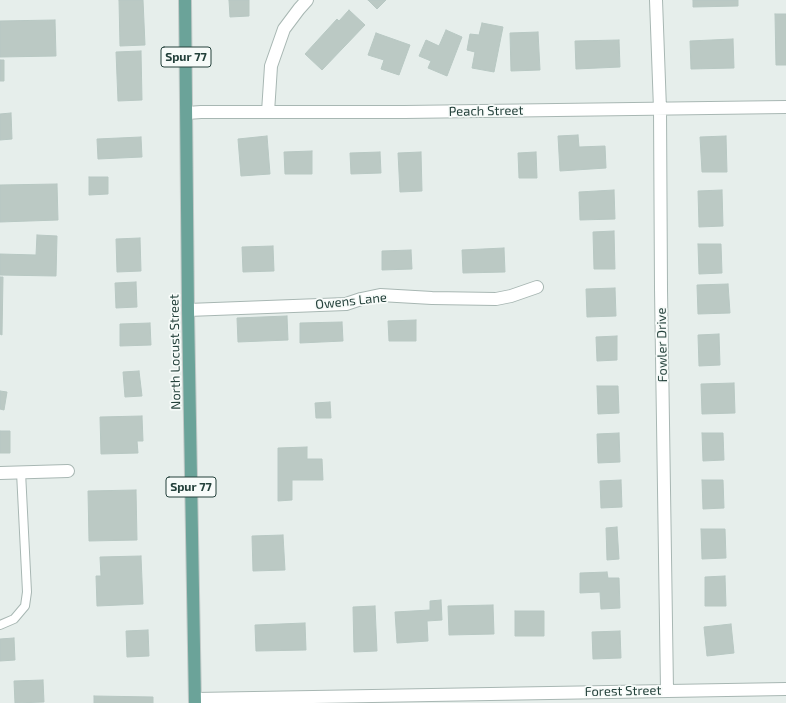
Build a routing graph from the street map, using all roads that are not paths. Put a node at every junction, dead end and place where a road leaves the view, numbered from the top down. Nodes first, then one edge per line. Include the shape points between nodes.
1 (185, 0) edge
2 (307, 0) edge
3 (656, 0) edge
4 (786, 107) edge
5 (660, 109) junction
6 (268, 112) junction
7 (187, 113) junction
8 (537, 287) dead end
9 (188, 310) junction
10 (68, 471) dead end
11 (21, 472) junction
12 (0, 473) edge
13 (0, 625) edge
14 (786, 689) edge
15 (667, 690) junction
16 (195, 701) edge

1 - 7 main road, North Locust Street / Spur 77
2 - 6 street via 284,30 271,66
3 - 5 street, Fowler Drive
4 - 5 street, Peach Street
5 - 6 street, Peach Street
5 - 15 street, Fowler Drive
6 - 7 street, Peach Street
7 - 9 main road, North Locust Street / Spur 77
8 - 9 street, Owens Lane via 496,299 380,295 346,304
9 - 16 main road, North Locust Street / Spur 77
10 - 11 street
11 - 12 street
11 - 13 lane via 27,592 25,606 14,619
14 - 15 street, Forest Street
15 - 16 street, Forest Street

